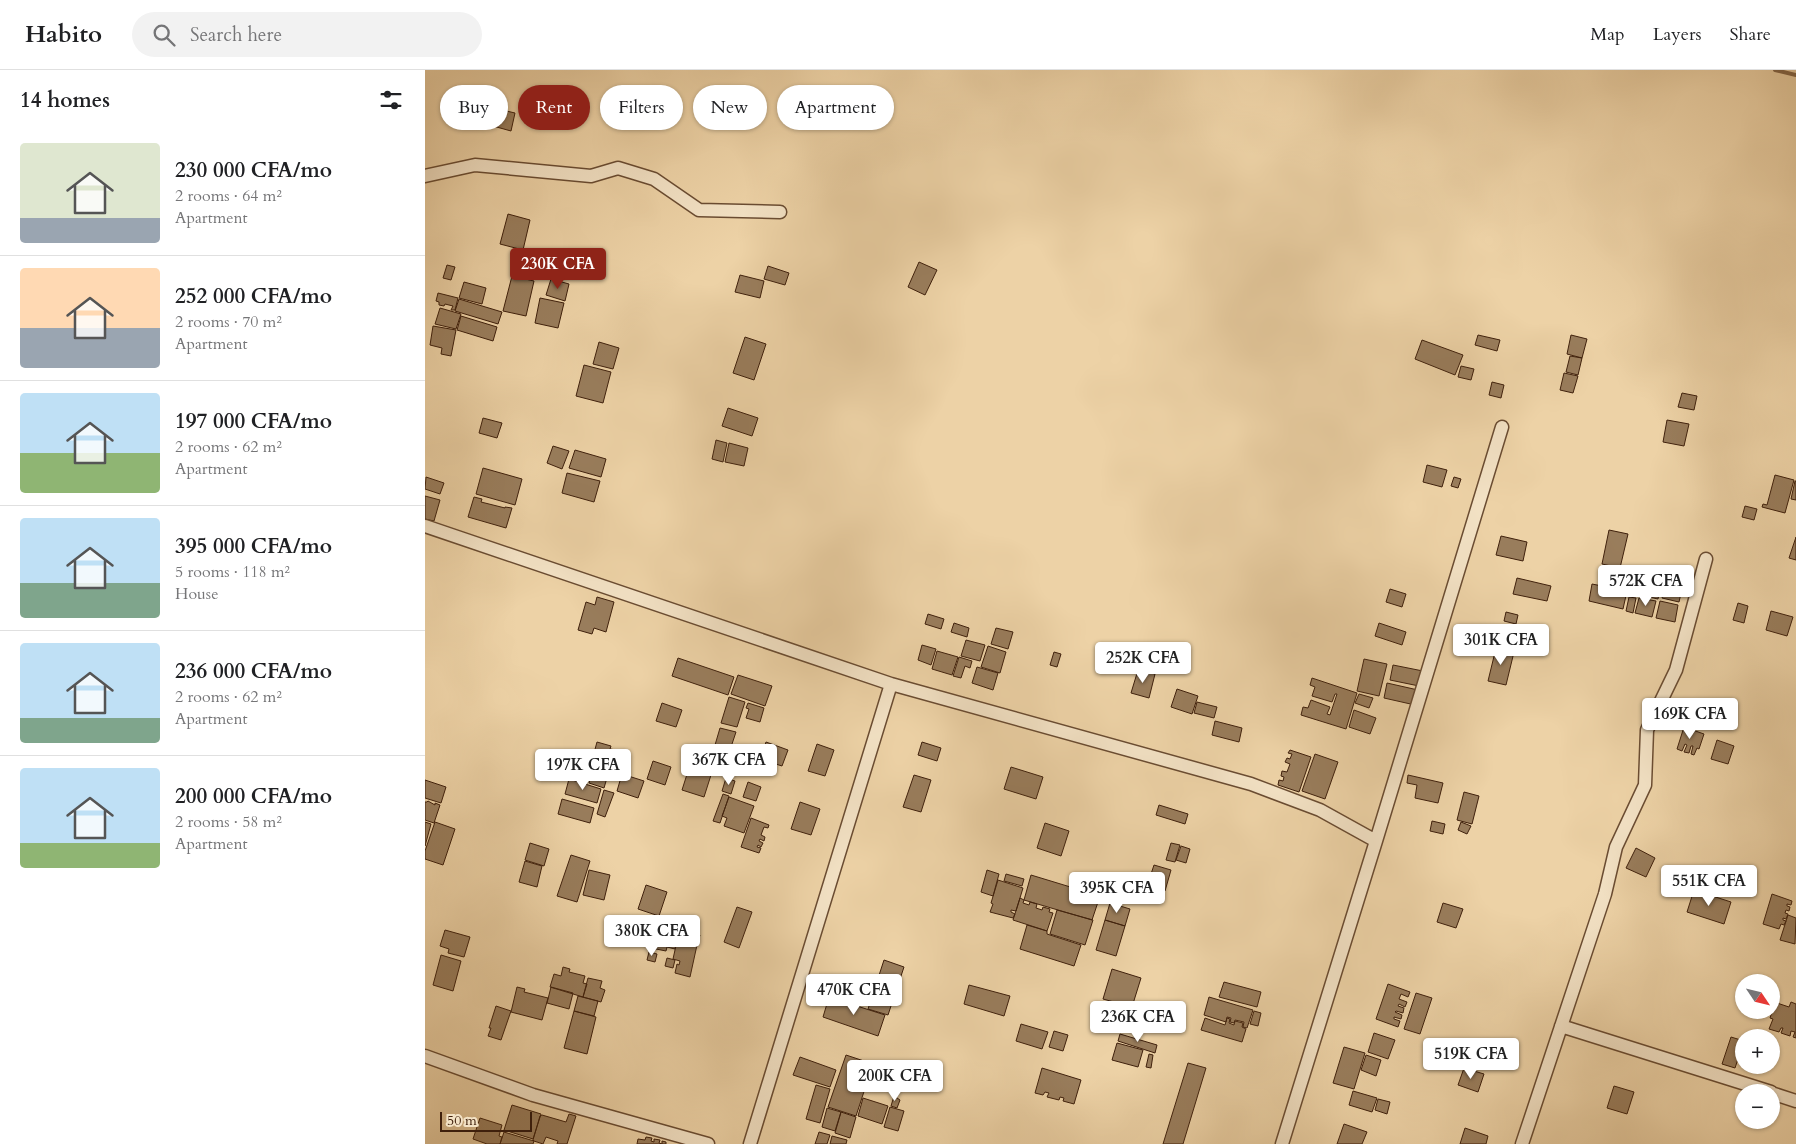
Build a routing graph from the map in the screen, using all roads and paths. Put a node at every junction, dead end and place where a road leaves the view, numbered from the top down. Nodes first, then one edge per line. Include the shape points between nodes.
1 (425, 176) edge
2 (780, 212) dead end
3 (1501, 427) dead end
4 (425, 526) edge
5 (1706, 559) dead end
6 (891, 684) junction
7 (1377, 841) junction
8 (1561, 1026) junction
9 (425, 1056) edge
10 (1743, 1084) edge
11 (1780, 1096) edge
12 (1796, 1100) edge
13 (708, 1144) edge
14 (750, 1144) edge
15 (1282, 1144) edge
16 (1522, 1144) edge

1 - 2 street via 475,165 591,176 618,168 654,179 699,210
3 - 7 street
4 - 6 street
5 - 8 street via 1676,670 1647,730 1645,785 1616,847 1605,894
6 - 7 street via 1251,784 1320,810
6 - 14 street
7 - 15 street
8 - 10 street
8 - 16 street
9 - 13 street via 533,1095
11 - 12 street

